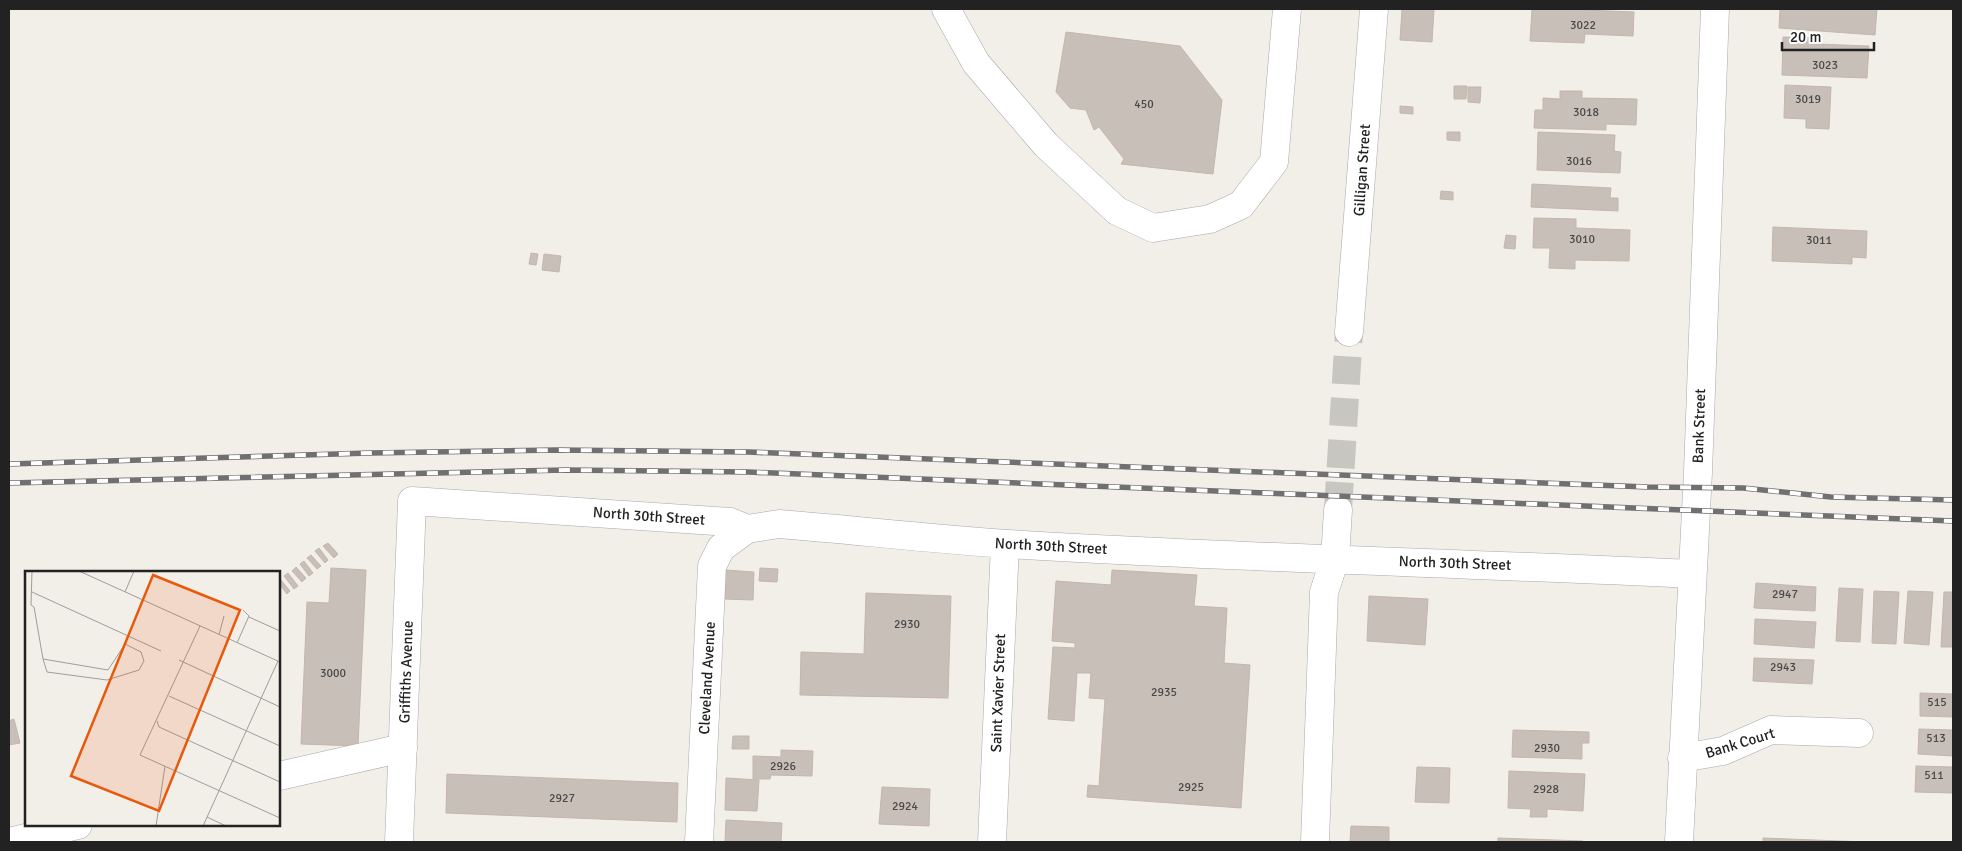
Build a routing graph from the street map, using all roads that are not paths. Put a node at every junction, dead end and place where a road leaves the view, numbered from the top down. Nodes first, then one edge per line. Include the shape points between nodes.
1 (946, 9) edge
2 (1288, 9) edge
3 (1374, 9) edge
4 (1715, 9) edge
5 (1349, 332) tunnel mouth
6 (412, 502) joint
7 (1338, 510) tunnel mouth
8 (747, 529) junction
9 (1005, 544) junction
10 (1335, 558) junction
11 (1692, 574) junction
12 (1859, 732) dead end
13 (403, 748) junction
14 (1682, 758) junction
15 (280, 776) edge
16 (74, 826) edge
17 (9, 842) edge
18 (399, 842) edge
19 (699, 842) edge
20 (992, 842) edge
21 (1314, 842) edge
22 (1678, 842) edge

1 - 2 street via 976,63 1046,145 1117,211 1153,228 1210,219 1241,205 1274,162
3 - 5 street, Gilligan Street
4 - 11 street, Bank Street
6 - 8 street, North 30th Street via 730,522
6 - 13 street, Griffiths Avenue
7 - 10 street
8 - 9 street, North 30th Street via 778,524
8 - 19 street, Cleveland Avenue via 721,548 712,566
9 - 10 street, North 30th Street
9 - 20 street, Saint Xavier Street
10 - 11 street, North 30th Street
10 - 21 street via 1324,592
11 - 14 street, Bank Street
12 - 14 street, Bank Court via 1771,730 1723,751
13 - 15 street
13 - 18 street, Griffiths Avenue
14 - 22 street, Bank Street
16 - 17 street

